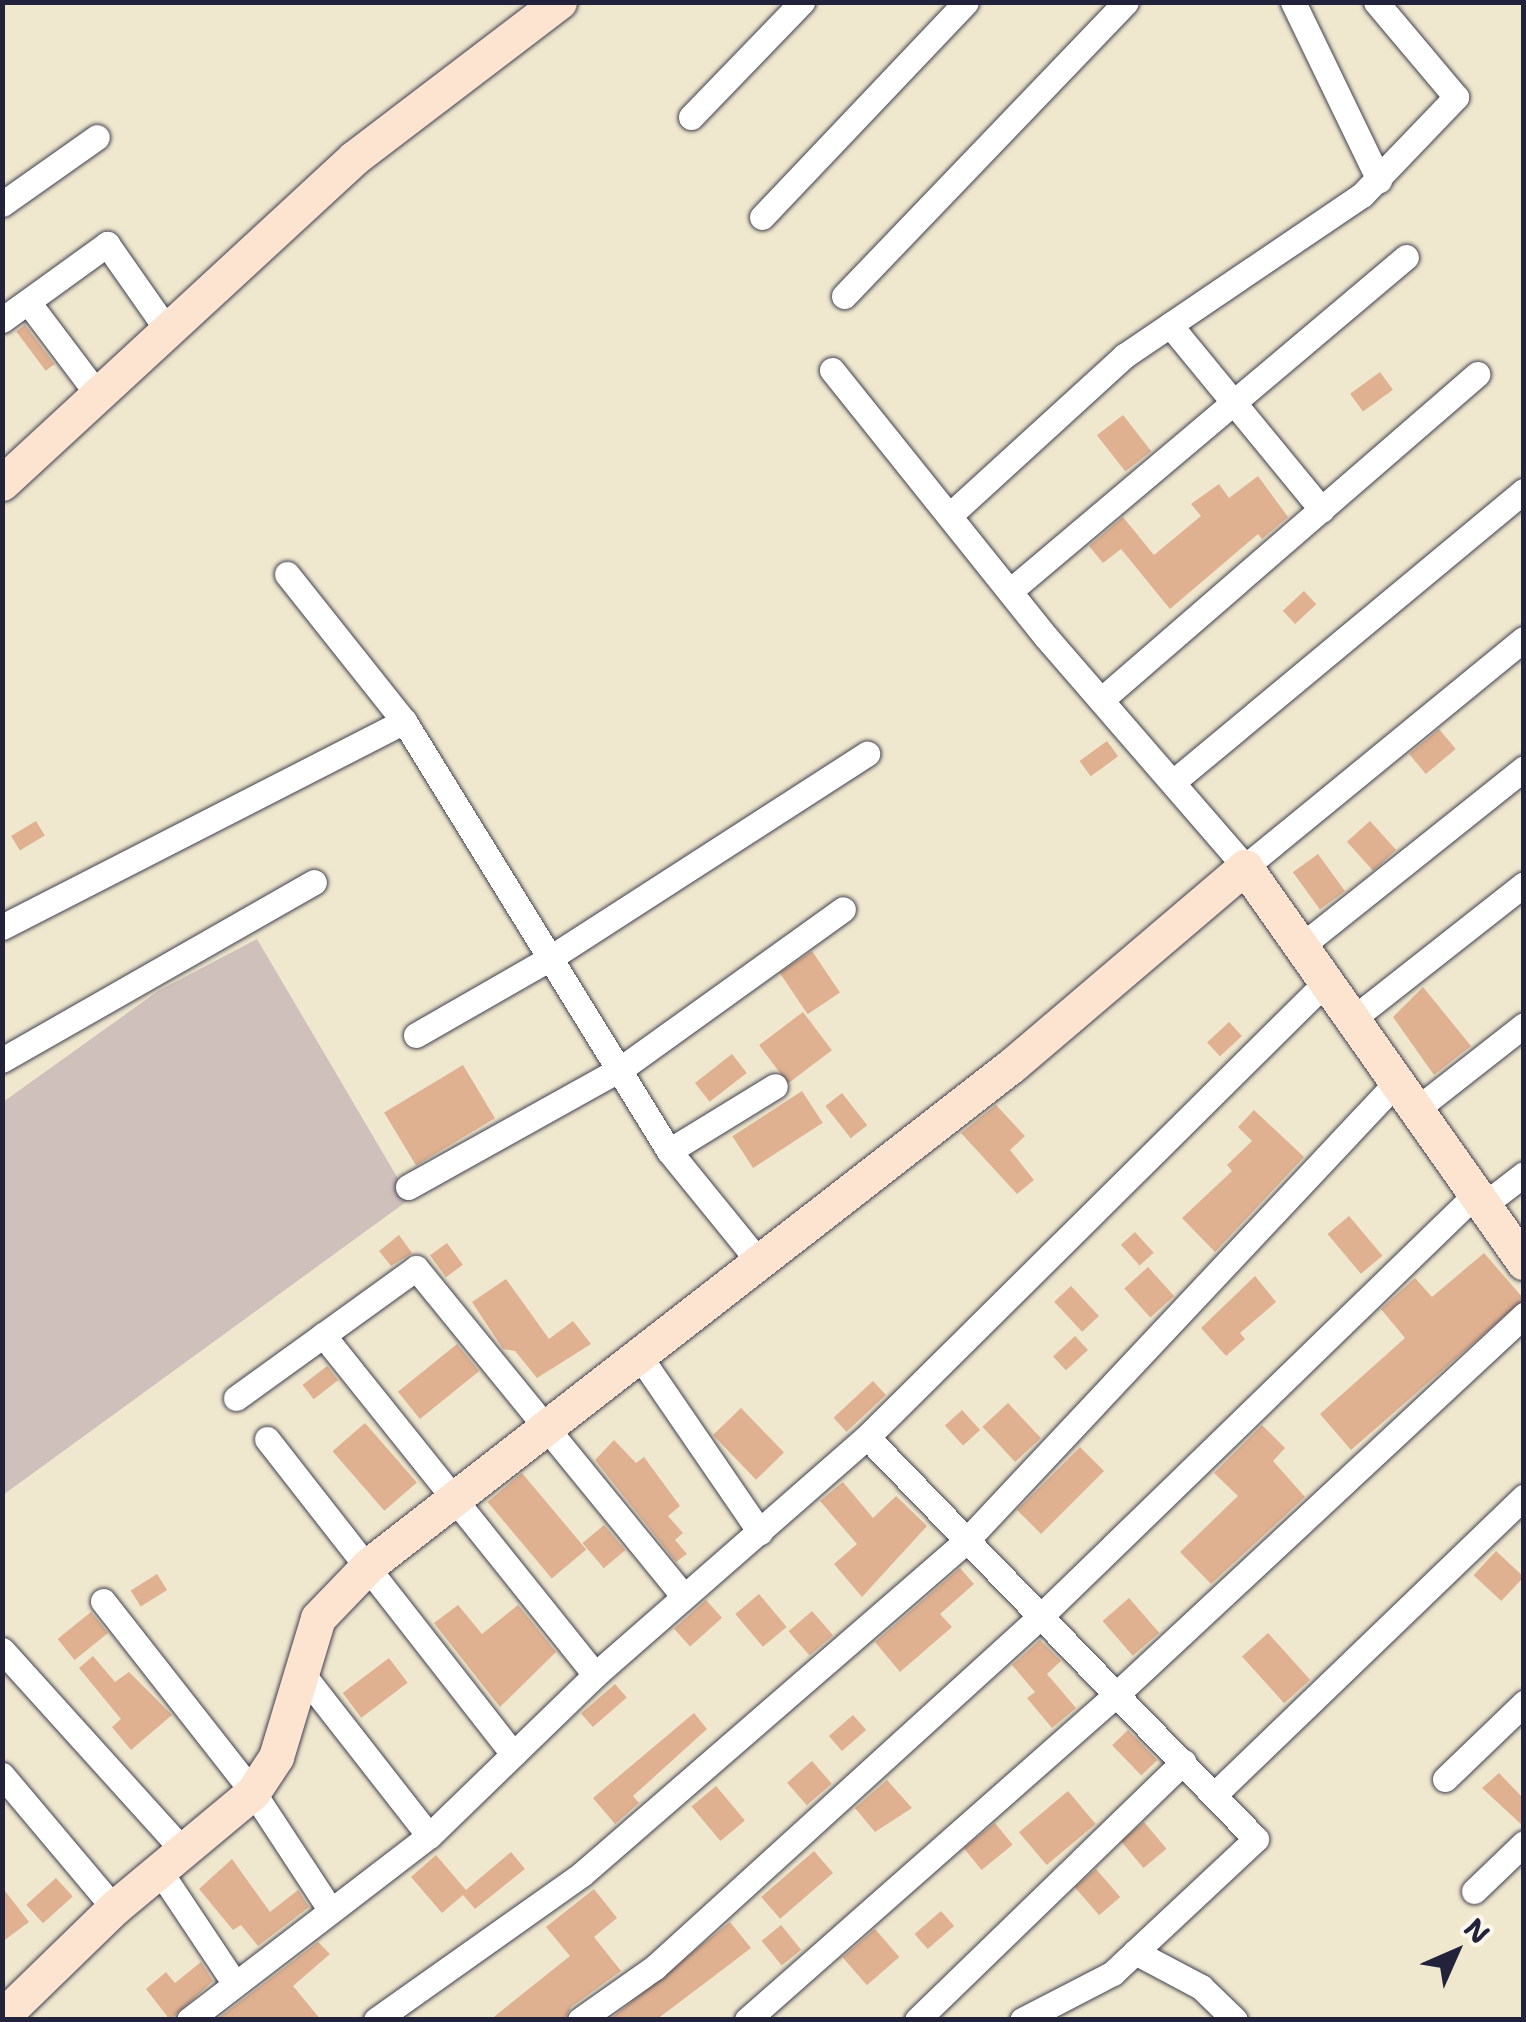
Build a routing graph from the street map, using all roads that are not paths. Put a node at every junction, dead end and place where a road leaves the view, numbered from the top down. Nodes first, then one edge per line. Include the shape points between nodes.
1 (559, 2) edge
2 (802, 2) edge
3 (966, 2) edge
4 (1126, 2) edge
5 (1293, 2) edge
6 (1376, 2) edge
7 (692, 117) dead end
8 (97, 137) dead end
9 (1379, 180) junction
10 (2, 204) edge
11 (762, 217) dead end
12 (1406, 257) dead end
13 (844, 296) dead end
14 (28, 302) junction
15 (2, 320) edge
16 (1170, 324) junction
17 (168, 330) junction
18 (832, 370) dead end
19 (1478, 374) dead end
20 (98, 396) junction
21 (1234, 402) junction
22 (2, 483) edge
23 (1524, 491) edge
24 (1322, 510) junction
25 (950, 515) junction
26 (287, 574) dead end
27 (1010, 591) junction
28 (1524, 639) edge
29 (1101, 700) junction
30 (404, 721) junction
31 (867, 754) dead end
32 (1524, 768) edge
33 (1174, 782) junction
34 (1246, 868) junction
35 (314, 882) dead end
36 (1524, 884) edge
37 (843, 910) dead end
38 (2, 927) edge
39 (1300, 947) junction
40 (547, 960) junction
41 (1325, 983) junction
42 (1350, 1021) junction
43 (1524, 1025) edge
44 (416, 1035) dead end
45 (2, 1060) edge
46 (622, 1068) junction
47 (775, 1086) dead end
48 (1404, 1099) junction
49 (669, 1151) junction
50 (1524, 1174) edge
51 (408, 1187) dead end
52 (1480, 1199) junction
53 (1524, 1262) edge
54 (760, 1263) junction
55 (1524, 1315) edge
56 (323, 1336) junction
57 (638, 1354) junction
58 (236, 1398) dead end
59 (548, 1423) junction
60 (867, 1437) junction
61 (267, 1439) dead end
62 (458, 1497) junction
63 (1524, 1497) edge
64 (760, 1532) junction
65 (966, 1541) junction
66 (368, 1565) junction
67 (684, 1597) junction
68 (103, 1600) dead end
69 (1042, 1614) junction
70 (2, 1650) edge
71 (300, 1672) junction
72 (595, 1674) junction
73 (1118, 1693) junction
74 (1524, 1703) edge
75 (513, 1754) junction
76 (1183, 1762) junction
77 (2, 1775) edge
78 (1446, 1779) dead end
79 (253, 1792) junction
80 (1214, 1794) junction
81 (429, 1836) junction
82 (1524, 1843) edge
83 (170, 1858) junction
84 (1474, 1890) dead end
85 (114, 1908) junction
86 (330, 1909) junction
87 (1135, 1952) junction
88 (235, 1984) junction
89 (9, 2020) edge
90 (188, 2020) edge
91 (376, 2020) edge
92 (580, 2020) edge
93 (747, 2020) edge
94 (917, 2020) edge
95 (1022, 2020) edge
96 (1235, 2020) edge

1 - 17 street via 354,158
2 - 7 street
3 - 11 street
4 - 13 street
5 - 9 street
6 - 9 street via 1456,97
8 - 10 street
9 - 16 street
12 - 21 street
14 - 15 street
14 - 17 street via 107,244
14 - 20 street
16 - 21 street
16 - 25 street via 1124,356
17 - 20 street
18 - 25 street
19 - 24 street
20 - 22 street
21 - 24 street
21 - 27 street
23 - 33 street
24 - 29 street
25 - 27 street
26 - 30 street
27 - 29 street
28 - 34 street
29 - 33 street
30 - 38 street
30 - 40 street
31 - 40 street
32 - 39 street
33 - 34 street
34 - 39 street
34 - 54 street via 1012,1066
35 - 45 street
36 - 42 street
37 - 46 street
39 - 41 street
40 - 44 street
40 - 46 street
41 - 42 street
41 - 60 street
42 - 48 street
43 - 48 street
46 - 49 street
46 - 51 street
47 - 49 street
48 - 52 street
48 - 65 street
49 - 54 street
50 - 52 street
52 - 53 street
52 - 69 street
54 - 57 street
55 - 73 street
56 - 58 street
56 - 59 street via 416,1268
56 - 62 street
57 - 59 street
57 - 64 street
59 - 62 street
59 - 67 street
60 - 64 street
60 - 65 street
61 - 66 street
62 - 66 street
62 - 72 street
63 - 80 street
64 - 67 street
65 - 69 street
65 - 91 street via 582,1874
66 - 71 street via 318,1618
66 - 75 street
67 - 72 street
68 - 79 street
69 - 73 street
69 - 92 street via 656,1967
70 - 83 street
71 - 79 street via 276,1757
71 - 81 street
72 - 75 street
73 - 76 street
73 - 93 street
74 - 78 street
75 - 81 street
76 - 80 street
76 - 94 street
77 - 85 street
79 - 83 street
79 - 86 street
80 - 87 street via 1256,1839
81 - 86 street
82 - 84 street
83 - 85 street
83 - 88 street
85 - 89 street via 6,2013
86 - 88 street
87 - 95 street via 1113,1974
87 - 96 street via 1201,1987
88 - 90 street

